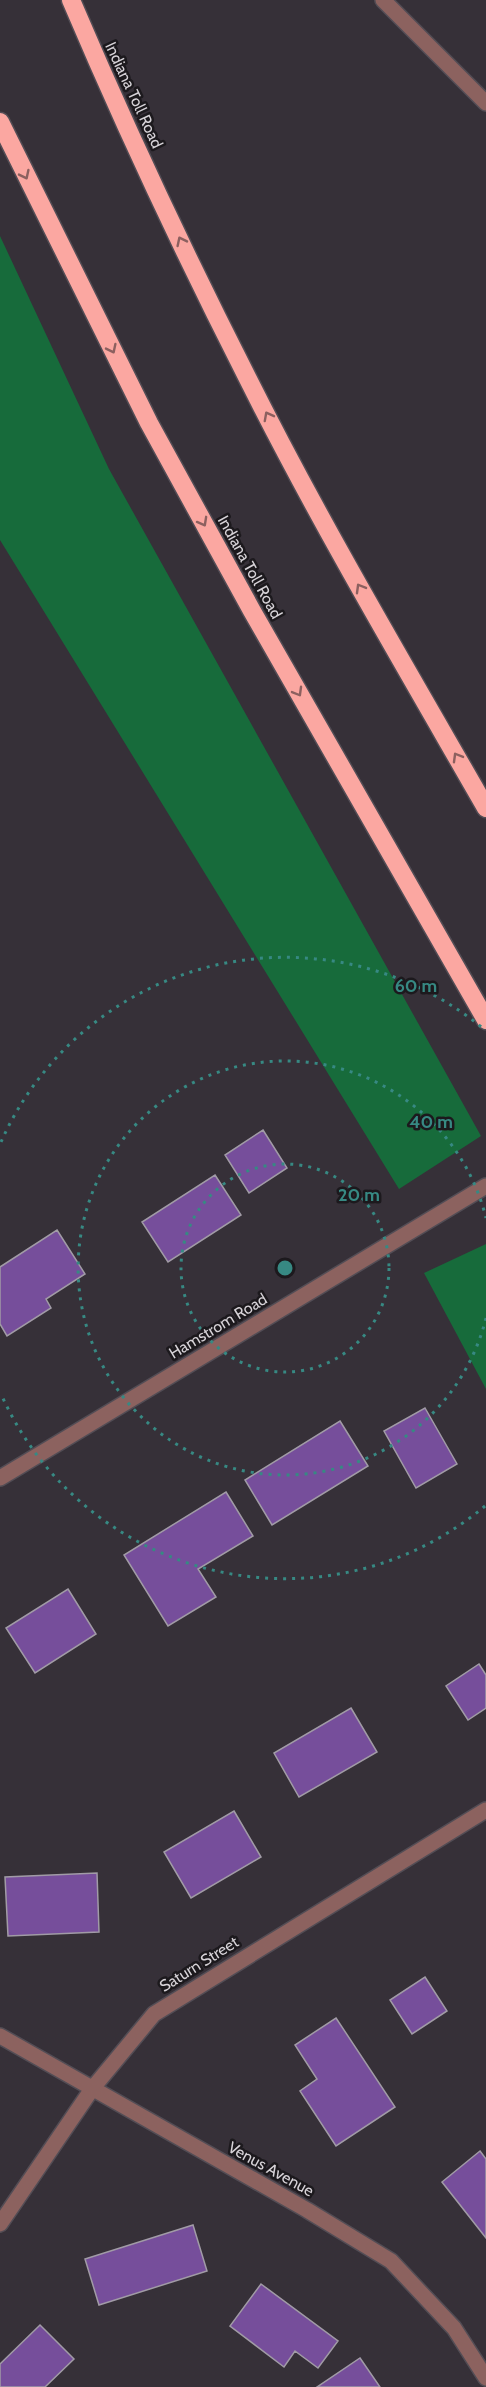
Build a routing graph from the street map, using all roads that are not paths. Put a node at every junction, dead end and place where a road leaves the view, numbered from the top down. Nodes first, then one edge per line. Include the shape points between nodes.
1 (71, 0) edge
2 (383, 0) edge
3 (486, 103) edge
4 (0, 122) edge
5 (486, 808) edge
6 (486, 1020) edge
7 (486, 1186) edge
8 (0, 1478) edge
9 (486, 1809) edge
10 (0, 2036) edge
11 (92, 2089) junction
12 (0, 2224) edge
13 (486, 2378) edge

5 -> 1 highway, Indiana Toll Road via 340,552 247,377 115,103
2 - 3 street
4 -> 6 highway, Indiana Toll Road via 149,423
7 - 8 street, Hamstrom Road
9 - 11 street, Saturn Street via 154,2014
10 - 11 street, Venus Avenue
11 - 12 street, Saturn Street
11 - 13 street, Venus Avenue via 391,2260 454,2328

